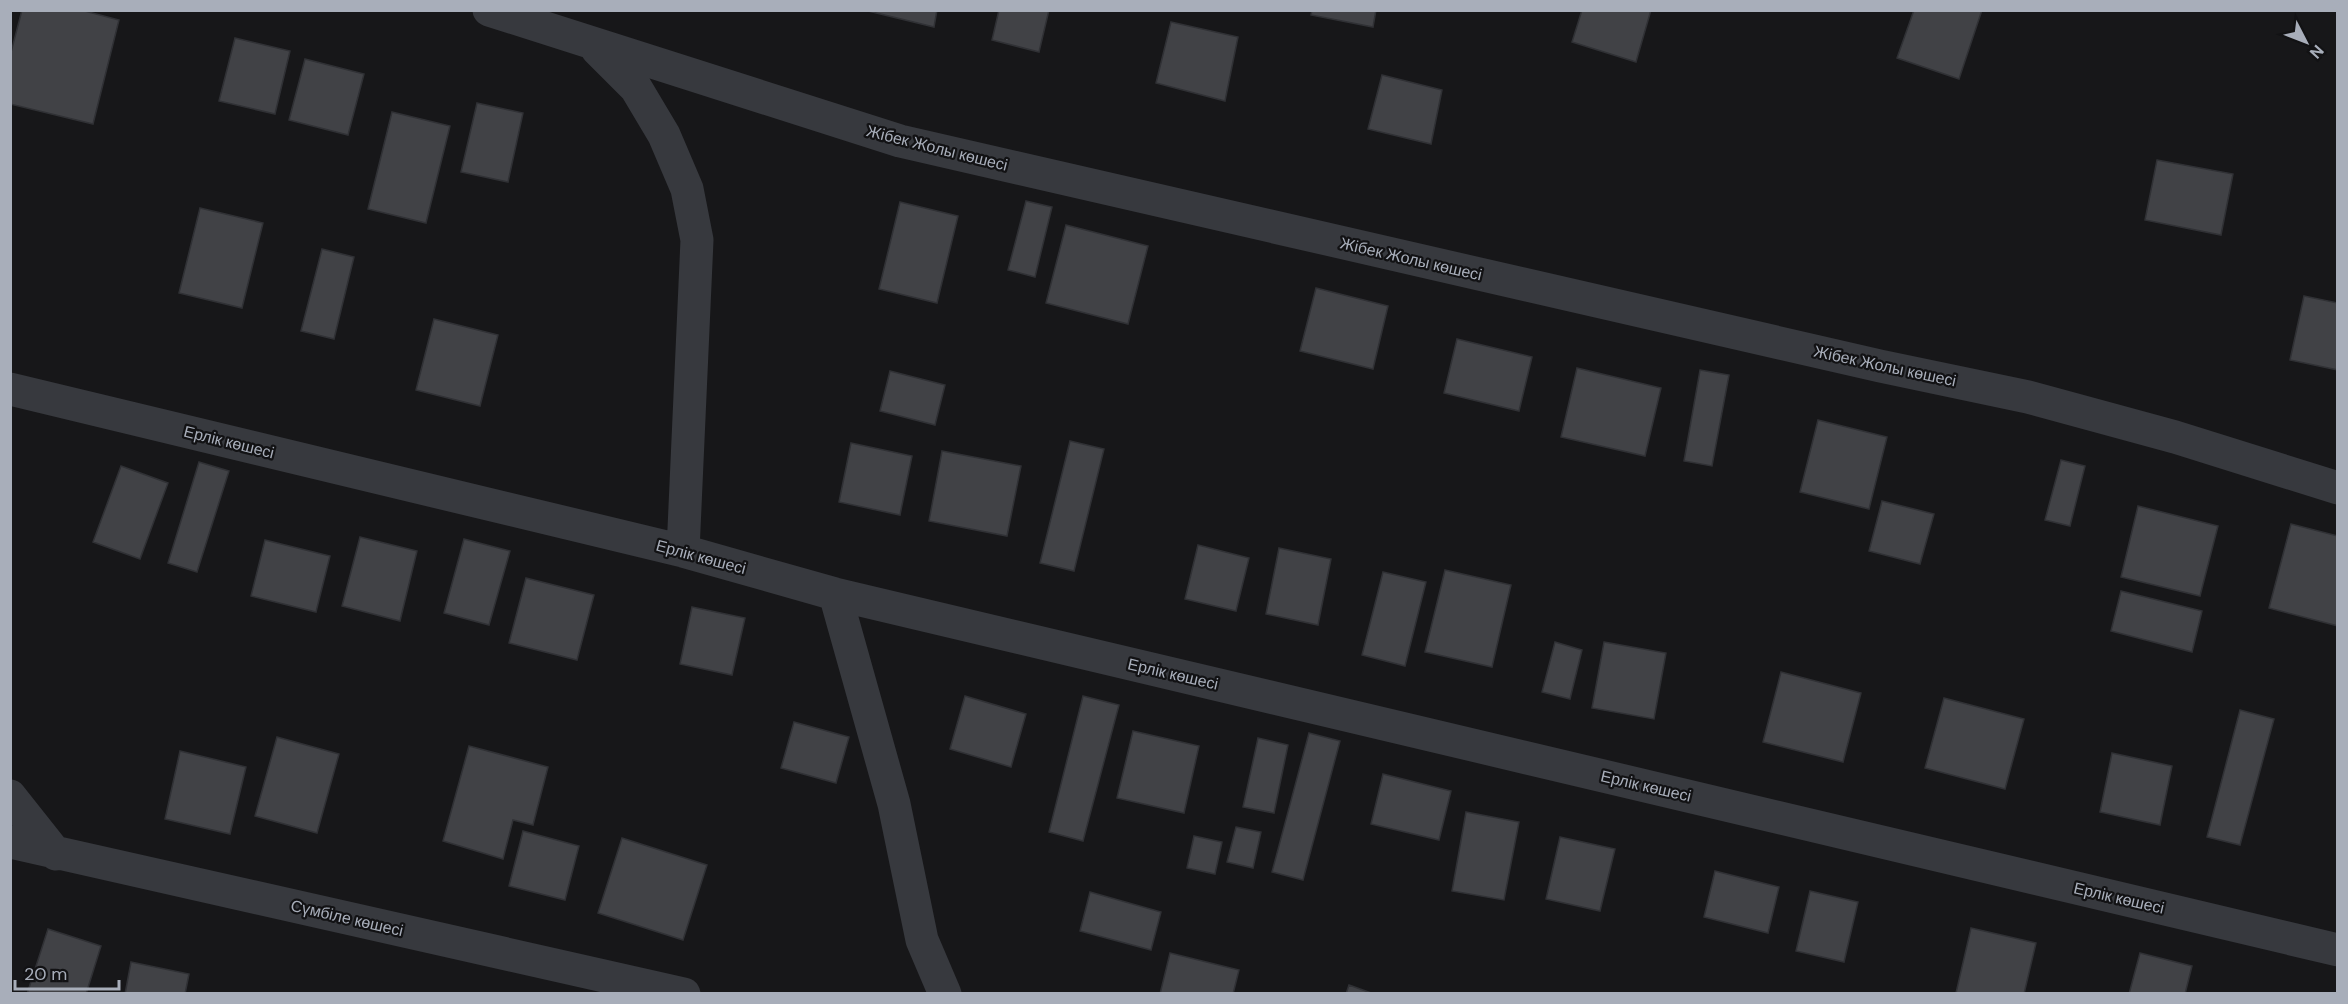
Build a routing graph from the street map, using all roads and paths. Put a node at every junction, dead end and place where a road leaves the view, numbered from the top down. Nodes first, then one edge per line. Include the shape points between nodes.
1 (489, 10) edge
2 (594, 45) junction
3 (10, 389) edge
4 (2337, 488) edge
5 (683, 551) junction
6 (835, 594) junction
7 (10, 796) edge
8 (10, 842) edge
9 (56, 854) junction
10 (2337, 950) edge
11 (684, 993) edge
12 (945, 993) edge

1 - 2 street, Жібек Жолы көшесі
2 - 4 street, Жібек Жолы көшесі via 900,141 2028,397 2175,437
2 - 5 street via 636,88 664,135 687,189 697,240
3 - 5 street, Ерлік көшесі
5 - 6 street, Ерлік көшесі
6 - 10 street, Ерлік көшесі
6 - 12 street via 894,804 922,940
7 - 9 street
8 - 9 street, Сүмбіле көшесі
9 - 11 street, Сүмбіле көшесі

